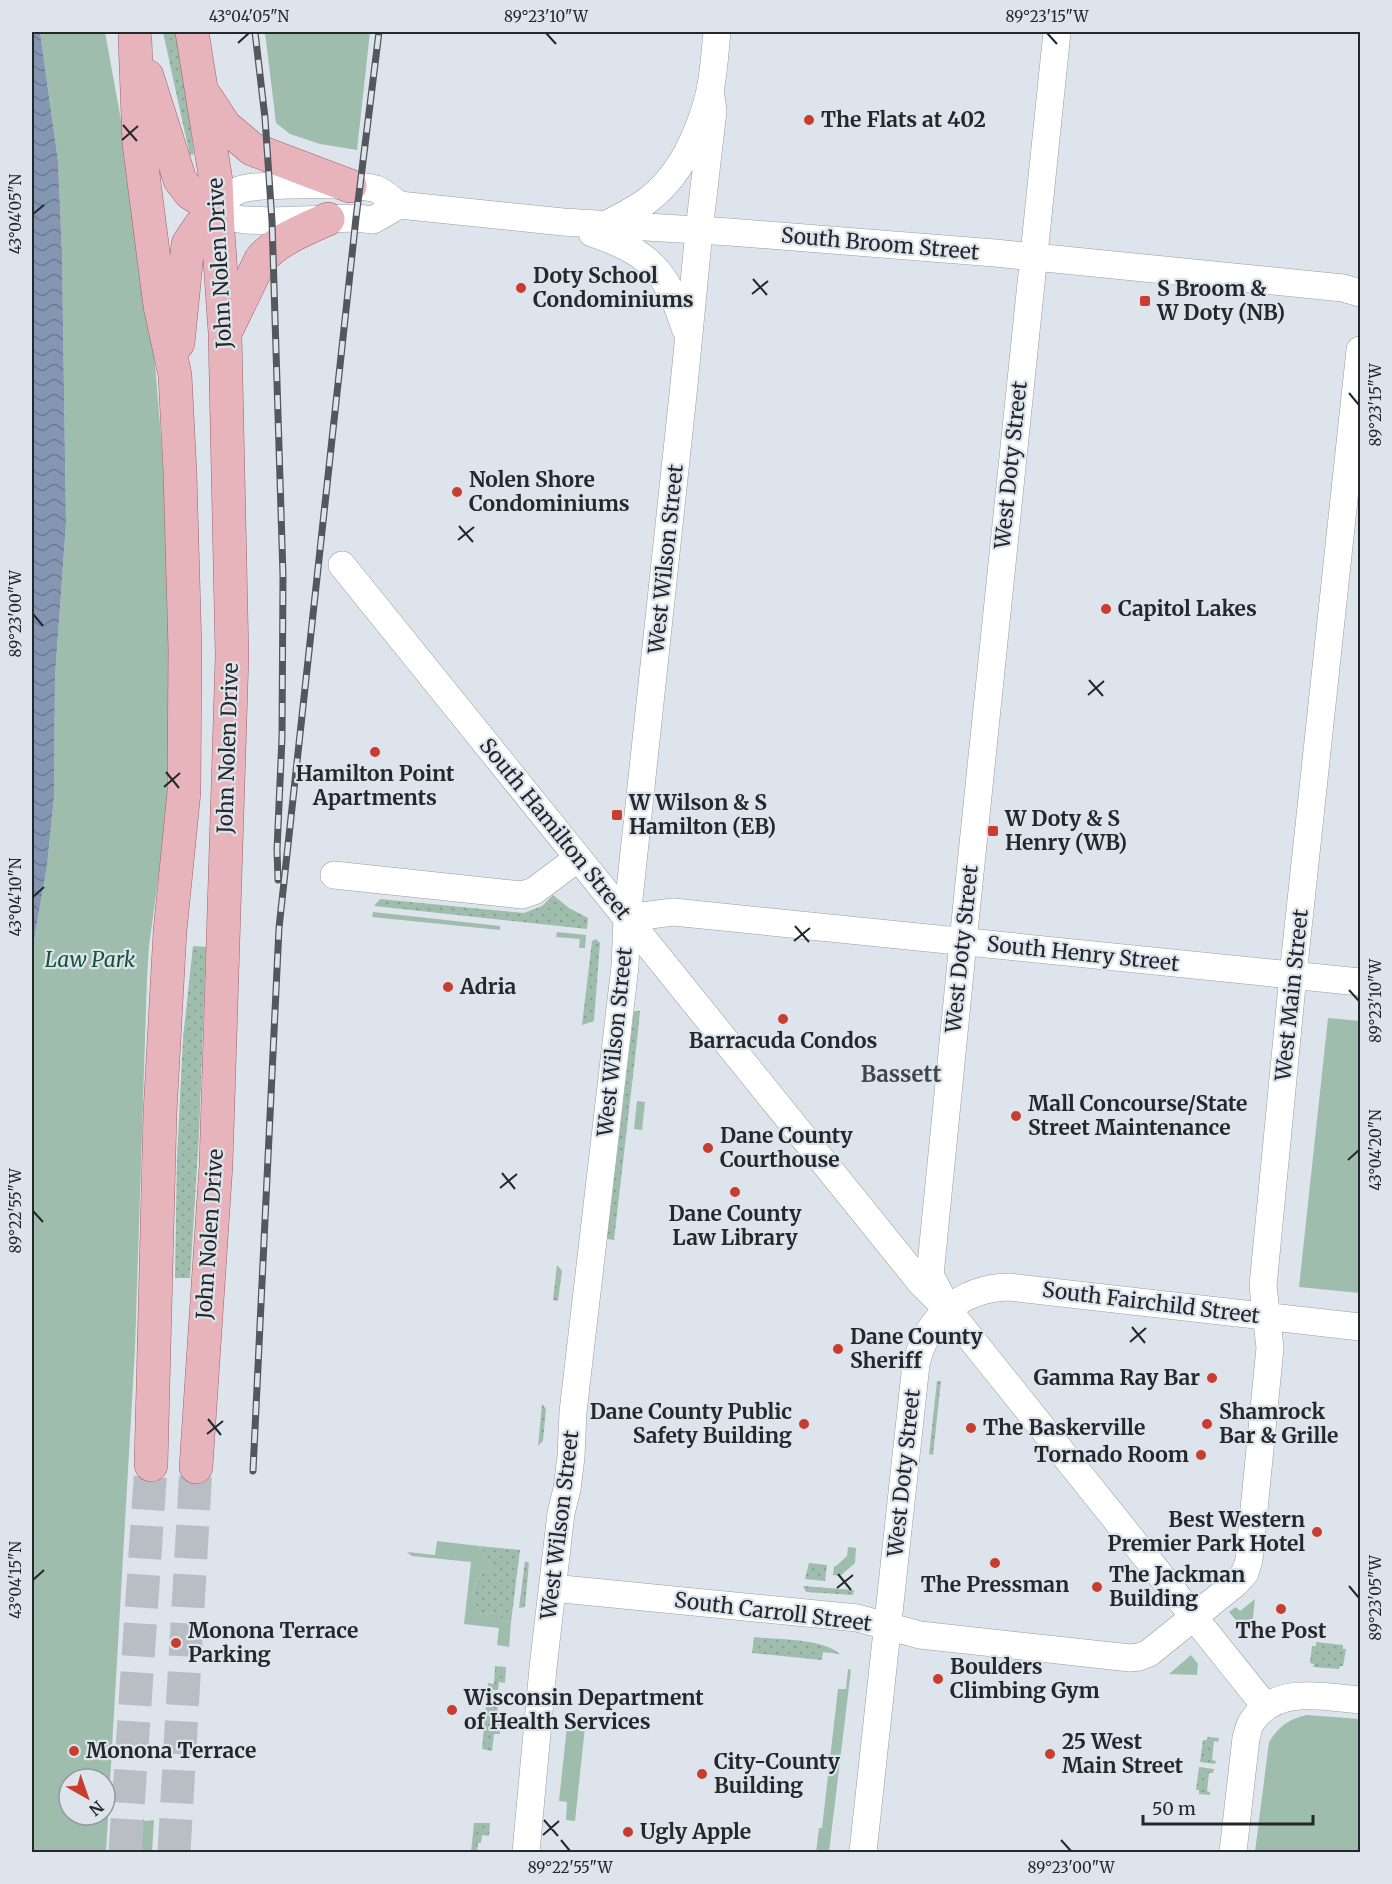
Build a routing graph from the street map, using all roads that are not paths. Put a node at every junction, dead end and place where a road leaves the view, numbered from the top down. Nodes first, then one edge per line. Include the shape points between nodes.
1 (717, 32) edge
2 (1057, 32) edge
3 (134, 35) edge
4 (194, 36) edge
5 (711, 89) junction
6 (203, 93) junction
7 (350, 186) junction
8 (399, 205) junction
9 (217, 210) junction
10 (328, 219) junction
11 (563, 222) junction
12 (603, 226) junction
13 (699, 231) junction
14 (1033, 258) junction
15 (1360, 294) edge
16 (225, 333) junction
17 (688, 336) junction
18 (1360, 350) edge
19 (174, 375) junction
20 (342, 566) dead end
21 (578, 858) junction
22 (334, 875) dead end
23 (627, 918) junction
24 (963, 942) junction
25 (1293, 975) junction
26 (1360, 982) edge
27 (948, 1310) junction
28 (1266, 1317) junction
29 (1360, 1327) edge
30 (151, 1465) tunnel mouth
31 (196, 1467) tunnel mouth
32 (552, 1588) junction
33 (1194, 1617) junction
34 (887, 1626) junction
35 (1360, 1700) edge
36 (1266, 1707) junction
37 (526, 1852) edge
38 (863, 1852) edge
39 (1233, 1852) edge

1 - 5 street
2 - 14 street, West Doty Street
3 - 9 main road via 180,180 190,193
3 - 19 main road via 139,143 160,306
4 - 6 main road, John Nolen Drive
5 - 12 street via 686,155 673,174 644,203
5 - 13 street, West Wilson Street via 713,111
6 - 7 main road via 225,126 252,149
6 - 9 main road, John Nolen Drive
7 - 8 street, South Broom Street via 377,190
7 - 9 street, South Broom Street via 242,189 230,195
8 - 10 street via 373,220
8 - 11 street, South Broom Street
9 - 10 street via 245,220
9 - 16 main road, John Nolen Drive
9 - 19 main road via 188,244
10 - 16 main road via 286,239 265,255
11 - 12 street, South Broom Street
11 - 17 street via 616,241 651,263 669,286
12 - 13 street, South Broom Street
13 - 14 street, South Broom Street
13 - 17 street, West Wilson Street
14 - 15 street, South Broom Street via 1343,288
14 - 24 street, West Doty Street
16 - 31 main road, John Nolen Drive via 232,657 216,1165
17 - 23 street, West Wilson Street
18 - 25 street, West Main Street
19 - 30 main road, John Nolen Drive via 185,648 184,792 162,1067
20 - 21 street, South Hamilton Street
21 - 22 street via 534,891 522,895
21 - 23 street, South Hamilton Street
23 - 24 street, South Henry Street via 674,912
23 - 27 street, South Hamilton Street via 921,1283
23 - 32 street, West Wilson Street via 571,1457
24 - 25 street, South Henry Street
24 - 27 street, West Doty Street via 930,1275
25 - 26 street, South Henry Street
25 - 28 street, West Main Street via 1263,1286
27 - 28 street, South Fairchild Street via 979,1290 1009,1287
27 - 33 street, South Hamilton Street
27 - 34 street, West Doty Street via 925,1338 916,1364
28 - 29 street, South Fairchild Street
28 - 33 street, West Main Street via 1270,1348 1248,1566 1242,1578
32 - 34 street, South Carroll Street via 857,1618
32 - 37 street, West Wilson Street
33 - 34 street, South Carroll Street via 1149,1653 1130,1658 920,1635
33 - 36 street, South Hamilton Street
34 - 38 street, West Doty Street
35 - 36 street via 1300,1695
36 - 39 street via 1252,1720 1246,1738

